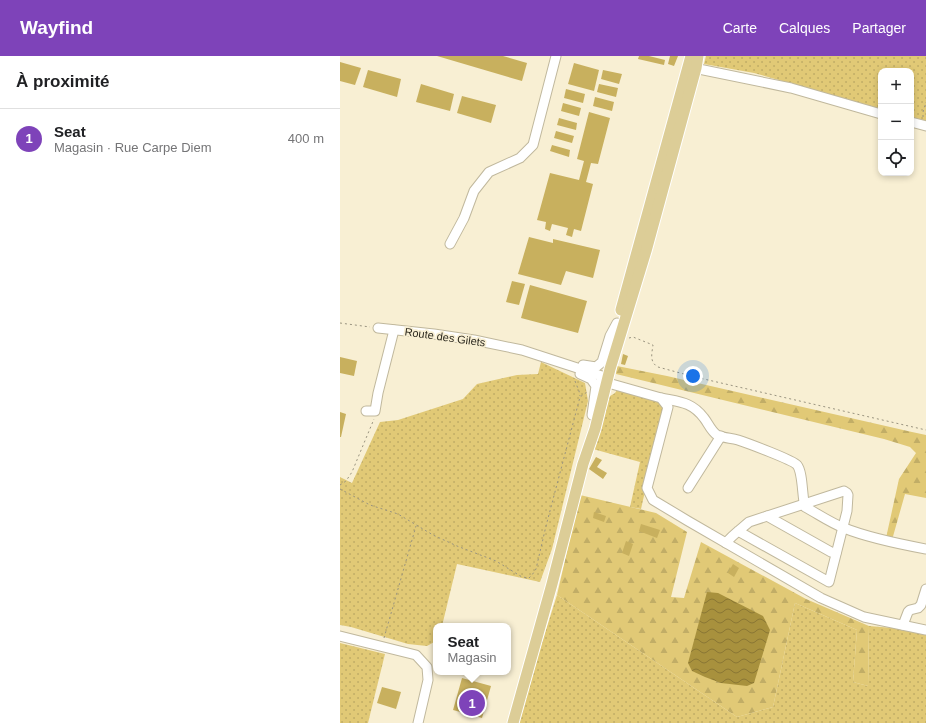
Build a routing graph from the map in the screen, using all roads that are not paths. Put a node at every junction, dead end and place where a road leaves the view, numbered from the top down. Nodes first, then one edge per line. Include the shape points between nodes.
1 (556, 56) edge
2 (698, 56) edge
3 (691, 63) edge
4 (878, 113) edge
5 (914, 123) edge
6 (925, 125) edge
7 (450, 244) dead end
8 (617, 323) junction
9 (378, 328) road end
10 (394, 330) junction
11 (548, 359) junction
12 (603, 382) junction
13 (661, 398) junction
14 (371, 411) road end
15 (721, 436) junction
16 (583, 464) junction
17 (688, 488) dead end
18 (805, 504) junction
19 (767, 516) junction
20 (843, 528) junction
21 (738, 531) junction
22 (726, 543) junction
23 (926, 549) edge
24 (836, 553) junction
25 (926, 589) edge
26 (903, 625) junction
27 (926, 630) edge
28 (340, 636) edge
29 (418, 723) edge
30 (513, 723) edge

1 - 7 street via 533,145 520,158 489,172 474,191 464,218
2 - 3 main road
3 - 4 street
3 - 8 main road
3 - 12 main road via 646,251 610,369
5 - 6 street
8 - 11 street, Route des Gilets via 602,362 596,367
8 - 12 main road
9 - 10 street, Route des Gilets
10 - 11 street, Route des Gilets via 474,340 522,350
10 - 14 street
11 - 12 street, Route des Gilets
11 - 12 street, Route des Gilets via 590,379 596,386
12 - 13 street
12 - 16 main road via 592,415
12 - 16 main road via 595,428
13 - 15 street via 695,408 713,431
13 - 22 street via 668,407 647,488 653,500
15 - 17 street
15 - 18 street via 760,448 796,464 801,471
16 - 30 main road
18 - 19 street
18 - 20 street via 805,507
18 - 20 street via 844,491 848,495
19 - 21 street via 749,522
19 - 24 street
20 - 23 street
20 - 24 street
21 - 22 street
21 - 24 street via 828,582
22 - 26 street via 821,598 864,617
25 - 26 street via 921,605 908,612
26 - 27 street
28 - 29 street via 416,655 427,667 428,680

